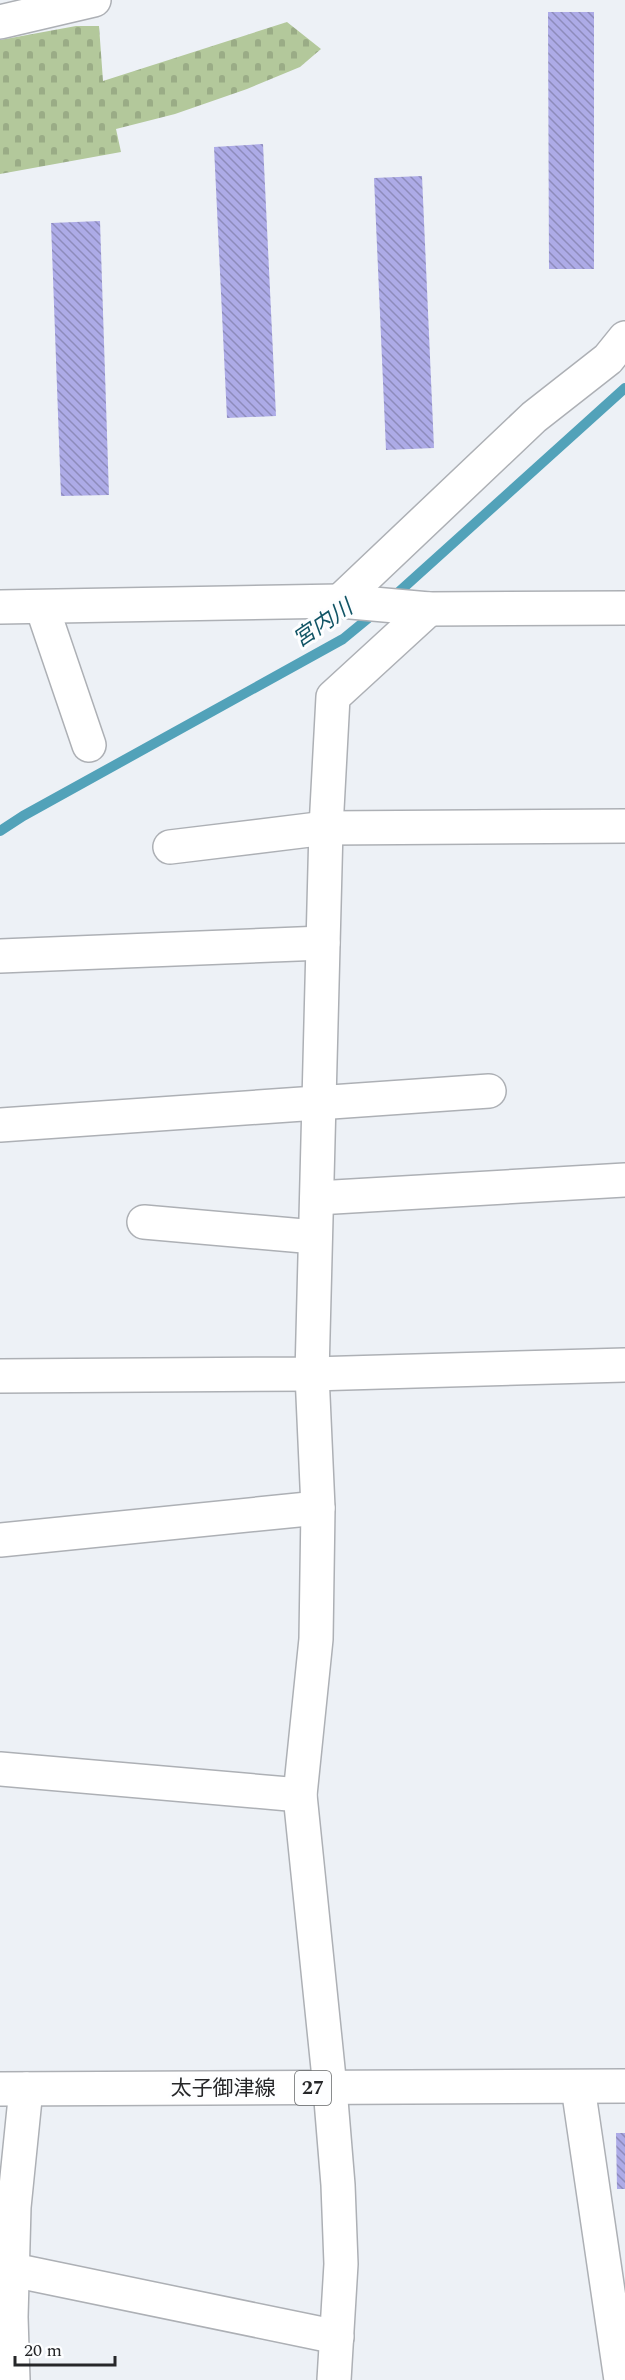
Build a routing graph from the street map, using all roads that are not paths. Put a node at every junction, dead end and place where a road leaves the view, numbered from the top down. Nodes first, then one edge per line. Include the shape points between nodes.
1 (94, 0) edge
2 (0, 22) edge
3 (625, 338) edge
4 (340, 601) junction
5 (0, 607) edge
6 (42, 607) junction
7 (625, 608) edge
8 (429, 609) junction
9 (89, 745) dead end
10 (625, 826) edge
11 (326, 828) junction
12 (170, 847) dead end
13 (323, 943) junction
14 (0, 956) edge
15 (489, 1091) dead end
16 (319, 1104) junction
17 (0, 1125) edge
18 (625, 1180) edge
19 (317, 1198) junction
20 (144, 1222) dead end
21 (315, 1237) junction
22 (625, 1365) edge
23 (312, 1374) junction
24 (0, 1376) edge
25 (318, 1508) junction
26 (0, 1540) edge
27 (0, 1769) edge
28 (300, 1795) junction
29 (625, 2086) edge
30 (578, 2087) junction
31 (330, 2088) junction
32 (13, 2089) edge
33 (13, 2270) junction
34 (337, 2337) junction
35 (13, 2380) edge
36 (334, 2380) edge
37 (621, 2380) edge

1 - 2 street
3 - 4 street via 608,359 534,417
4 - 6 street
4 - 8 street
5 - 6 street
6 - 9 street
7 - 8 street
8 - 11 street via 333,698
10 - 11 street
11 - 12 street
11 - 13 street
13 - 14 street
13 - 16 street
15 - 16 street
16 - 17 street
16 - 19 street
18 - 19 street
19 - 21 street
20 - 21 street
21 - 23 street
22 - 23 street
23 - 24 street
23 - 25 street
25 - 26 street
25 - 28 street via 316,1639
27 - 28 street
28 - 31 street
29 - 30 street, 太子御津線 / 27
30 - 31 street, 太子御津線 / 27
30 - 37 street
31 - 32 street, 太子御津線 / 27
31 - 34 street via 341,2264
32 - 33 street
33 - 34 street
33 - 35 street
34 - 36 street

